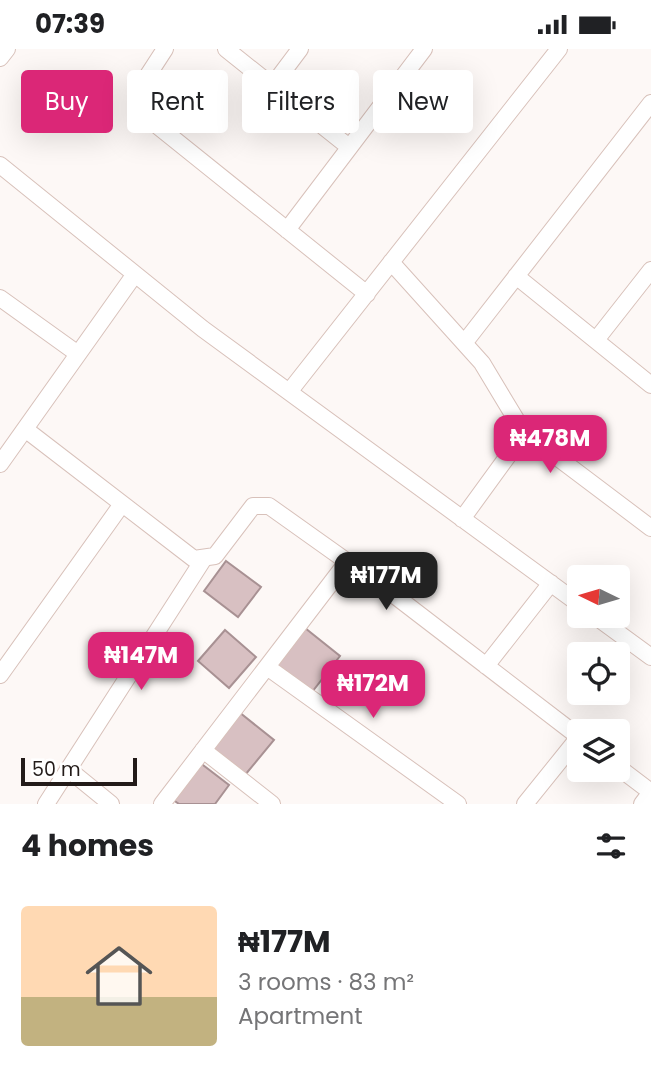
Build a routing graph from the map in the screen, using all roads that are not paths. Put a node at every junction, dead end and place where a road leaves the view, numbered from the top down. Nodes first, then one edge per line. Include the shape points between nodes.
1 (7, 49) edge
2 (165, 49) edge
3 (226, 49) edge
4 (300, 49) edge
5 (424, 49) edge
6 (559, 49) edge
7 (0, 58) edge
8 (253, 70) edge
9 (284, 70) edge
10 (651, 103) edge
11 (332, 133) edge
12 (349, 147) junction
13 (0, 165) edge
14 (288, 230) junction
15 (391, 262) junction
16 (651, 270) edge
17 (135, 274) junction
18 (516, 275) junction
19 (367, 294) junction
20 (0, 300) edge
21 (596, 340) junction
22 (465, 342) junction
23 (78, 354) junction
24 (651, 385) edge
25 (289, 392) junction
26 (25, 429) junction
27 (529, 441) junction
28 (0, 464) edge
29 (122, 504) junction
30 (462, 519) junction
31 (651, 528) edge
32 (203, 560) junction
33 (347, 562) junction
34 (551, 583) junction
35 (567, 595) edge
36 (611, 628) edge
37 (651, 657) edge
38 (486, 666) junction
39 (267, 667) junction
40 (0, 675) edge
41 (567, 728) edge
42 (203, 750) junction
43 (567, 752) edge
44 (68, 769) junction
45 (630, 776) edge
46 (46, 804) edge
47 (111, 804) edge
48 (162, 804) edge
49 (272, 804) edge
50 (458, 804) edge
51 (525, 804) edge
52 (642, 804) edge

1 - 7 street
2 - 14 street via 139,89 139,111
3 - 8 street
4 - 9 street
5 - 12 street
6 - 15 street
10 - 18 street
11 - 12 street
12 - 14 street
13 - 17 street
14 - 19 street
15 - 19 street
15 - 22 street
16 - 21 street
17 - 23 street
17 - 25 street
18 - 21 street
18 - 22 street
19 - 25 street
20 - 23 street
21 - 24 street
22 - 27 street
23 - 26 street
25 - 30 street
26 - 28 street
26 - 29 street
27 - 30 street via 518,442
27 - 31 street via 541,445
29 - 32 street via 194,559
29 - 40 street
30 - 34 street
32 - 33 street via 215,556 253,506 260,505 270,506
32 - 44 street
33 - 38 street
33 - 39 street
34 - 35 street
34 - 38 street
36 - 37 street
38 - 41 street
39 - 42 street
39 - 50 street
42 - 48 street
42 - 49 street
43 - 51 street
44 - 46 street
44 - 47 street
45 - 52 street via 651,792

